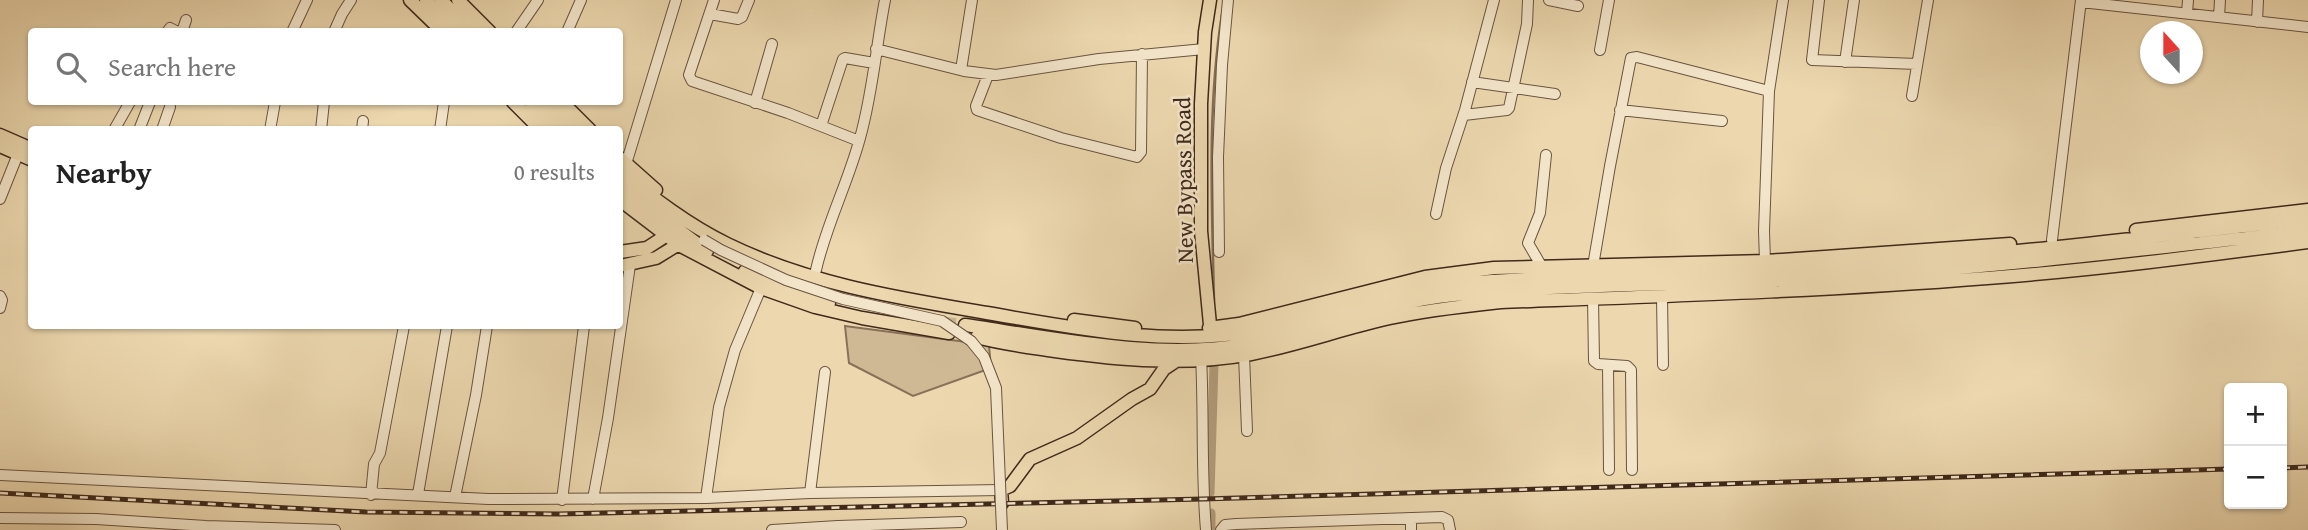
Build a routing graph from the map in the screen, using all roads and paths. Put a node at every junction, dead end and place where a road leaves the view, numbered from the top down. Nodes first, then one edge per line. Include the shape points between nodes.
1 (307, 0) edge
2 (351, 0) edge
3 (410, 0) edge
4 (426, 0) edge
5 (441, 0) edge
6 (538, 0) edge
7 (581, 0) edge
8 (676, 0) edge
9 (714, 0) edge
10 (749, 0) edge
11 (885, 0) edge
12 (972, 0) edge
13 (1210, 0) edge
14 (1228, 0) edge
15 (1494, 0) edge
16 (1528, 0) edge
17 (1549, 0) edge
18 (1609, 0) edge
19 (1783, 0) edge
20 (1819, 0) edge
21 (1854, 0) edge
22 (1928, 0) edge
23 (2188, 0) edge
24 (2220, 0) edge
25 (2258, 0) edge
26 (2081, 1) edge
27 (465, 2) edge
28 (2123, 3) edge
29 (1578, 6) dead end
30 (2187, 13) junction
31 (709, 14) junction
32 (2219, 17) junction
33 (186, 20) dead end
34 (2257, 22) junction
35 (2308, 27) edge
36 (182, 28) edge
37 (294, 28) edge
38 (336, 28) edge
39 (439, 28) edge
40 (454, 28) edge
41 (469, 28) edge
42 (487, 28) edge
43 (519, 28) edge
44 (569, 28) edge
45 (772, 44) dead end
46 (876, 48) junction
47 (1204, 48) junction
48 (1600, 50) dead end
49 (1142, 54) junction
50 (1845, 62) junction
51 (874, 63) junction
52 (1917, 64) junction
53 (961, 70) junction
54 (988, 75) junction
55 (1472, 82) junction
56 (1514, 88) junction
57 (1769, 91) junction
58 (1555, 94) dead end
59 (1912, 96) dead end
60 (755, 103) junction
61 (128, 105) edge
62 (149, 105) edge
63 (274, 105) edge
64 (324, 105) edge
65 (444, 105) edge
66 (516, 105) edge
67 (533, 105) edge
68 (548, 105) edge
69 (565, 105) edge
70 (170, 107) dead end
71 (1620, 110) junction
72 (1464, 115) junction
73 (1722, 121) dead end
74 (116, 126) edge
75 (141, 126) edge
76 (163, 126) edge
77 (271, 126) edge
78 (321, 126) edge
79 (441, 126) edge
80 (537, 126) edge
81 (554, 126) edge
82 (571, 126) edge
83 (586, 126) edge
84 (821, 126) junction
85 (0, 135) edge
86 (859, 141) junction
87 (0, 146) edge
88 (28, 147) edge
89 (18, 154) junction
90 (1546, 155) dead end
91 (28, 158) edge
92 (623, 161) edge
93 (623, 165) edge
94 (623, 165) edge
95 (623, 188) edge
96 (1211, 191) junction
97 (0, 199) edge
98 (623, 201) edge
99 (2308, 210) edge
100 (1436, 214) dead end
101 (2308, 219) edge
102 (675, 227) junction
103 (2308, 231) edge
104 (688, 234) junction
105 (2052, 240) junction
106 (2308, 242) edge
107 (623, 252) edge
108 (1219, 252) dead end
109 (748, 254) junction
110 (1765, 261) junction
111 (625, 266) edge
112 (1593, 266) junction
113 (1542, 267) junction
114 (816, 270) junction
115 (623, 284) edge
116 (761, 288) junction
117 (0, 296) edge
118 (1662, 296) junction
119 (1593, 298) junction
120 (0, 308) edge
121 (908, 319) tunnel mouth
122 (965, 325) tunnel mouth
123 (403, 329) edge
124 (446, 329) edge
125 (487, 329) edge
126 (584, 329) edge
127 (618, 329) edge
128 (949, 333) dead end
129 (977, 337) tunnel mouth
130 (1206, 347) junction
131 (1244, 355) junction
132 (1173, 363) junction
133 (1608, 365) junction
134 (1663, 365) dead end
135 (825, 372) dead end
136 (1247, 431) dead end
137 (1609, 470) dead end
138 (1632, 470) dead end
139 (0, 475) edge
140 (1001, 490) junction
141 (810, 493) junction
142 (418, 494) junction
143 (371, 495) junction
144 (456, 497) junction
145 (706, 498) junction
146 (593, 499) junction
147 (562, 500) junction
148 (0, 518) edge
149 (1411, 518) junction
150 (961, 522) dead end
151 (52, 525) edge
152 (1365, 525) edge
153 (159, 527) edge
154 (838, 528) edge
155 (335, 530) edge
156 (772, 530) edge
157 (1002, 530) edge
158 (1206, 530) edge
159 (1221, 530) edge
160 (1411, 530) edge
161 (1450, 530) edge

1 - 37 street
2 - 38 street
3 - 39 main road
4 - 40 main road
5 - 41 main road
6 - 43 street
7 - 44 street
8 - 92 street
9 - 31 street
10 - 31 street via 742,18
11 - 46 street
12 - 53 street
13 - 47 main road, New Bypass Road
14 - 96 street
15 - 55 street
16 - 56 street
17 - 29 street
18 - 48 street
19 - 57 street
20 - 50 street via 1811,60
21 - 50 street
22 - 52 street
23 - 30 street
24 - 32 street
25 - 34 street
26 - 28 street
26 - 105 street
27 - 42 main road
28 - 30 street
30 - 32 street
31 - 60 street via 689,78
32 - 34 street
33 - 36 street
34 - 35 street
45 - 60 street
46 - 51 street
46 - 53 street
47 - 49 street
47 - 96 main road, New Bypass Road
49 - 54 street
49 - 54 street via 1141,152 1137,157 977,110
50 - 52 street
51 - 84 street via 843,59
51 - 86 street
52 - 59 street
53 - 54 street
55 - 56 street
55 - 72 street
56 - 58 street
56 - 72 street via 1507,110
57 - 71 street via 1633,57
57 - 110 street
60 - 84 street
61 - 74 street
62 - 75 street
63 - 77 street
64 - 78 street
65 - 79 street
66 - 80 main road
67 - 81 main road
68 - 82 main road
69 - 83 main road
70 - 76 street
71 - 73 street
71 - 112 street
72 - 100 street
84 - 86 street
85 - 88 main road
86 - 114 street
87 - 89 main road
89 - 91 main road
89 - 97 street
90 - 113 street via 1540,213 1528,243
93 - 102 main road
94 - 104 main road via 677,206
95 - 102 main road
96 - 108 street
96 - 130 main road, New Bypass Road via 1201,230
98 - 102 main road
99 - 105 main road
101 - 130 main road via 1945,259 1439,287 1383,297
102 - 104 main road
102 - 104 main road
102 - 107 main road via 647,248
103 - 130 main road via 1825,278 1450,295 1248,344
104 - 109 main road
104 - 111 main road via 656,257
104 - 116 main road
104 - 121 main road via 700,247 759,278 836,306
104 - 157 street, bridge via 786,280 843,299 942,321 971,341 984,357 996,388
105 - 110 main road
106 - 118 main road via 2072,271
109 - 114 main road
109 - 130 main road via 833,284 1108,334
110 - 112 main road
111 - 115 street
112 - 113 main road
113 - 130 main road via 1425,277 1239,324
114 - 130 main road via 897,290 1156,330
116 - 128 main road via 815,307
116 - 145 street via 735,350 719,407
117 - 120 street
118 - 119 main road
118 - 134 street
119 - 131 main road via 1461,306 1391,318
119 - 133 street via 1592,357 1595,363
122 - 130 main road via 1106,345
123 - 143 street
124 - 142 street
125 - 144 street
126 - 147 street
127 - 146 street
129 - 132 main road via 1098,357
130 - 131 main road
130 - 132 main road
130 - 158 street
131 - 136 street
132 - 140 main road via 1150,389 1077,438 1030,459 1015,481
133 - 137 street
133 - 138 street via 1631,370
135 - 141 street
139 - 143 street
140 - 141 street
140 - 157 main road
141 - 145 street
142 - 143 street
142 - 144 street
144 - 147 street
145 - 146 street
146 - 147 street
148 - 151 street
149 - 152 street
149 - 160 street
149 - 161 street via 1446,518
150 - 154 street
151 - 153 street via 96,519
152 - 159 street via 1236,524
153 - 155 street
154 - 156 street

